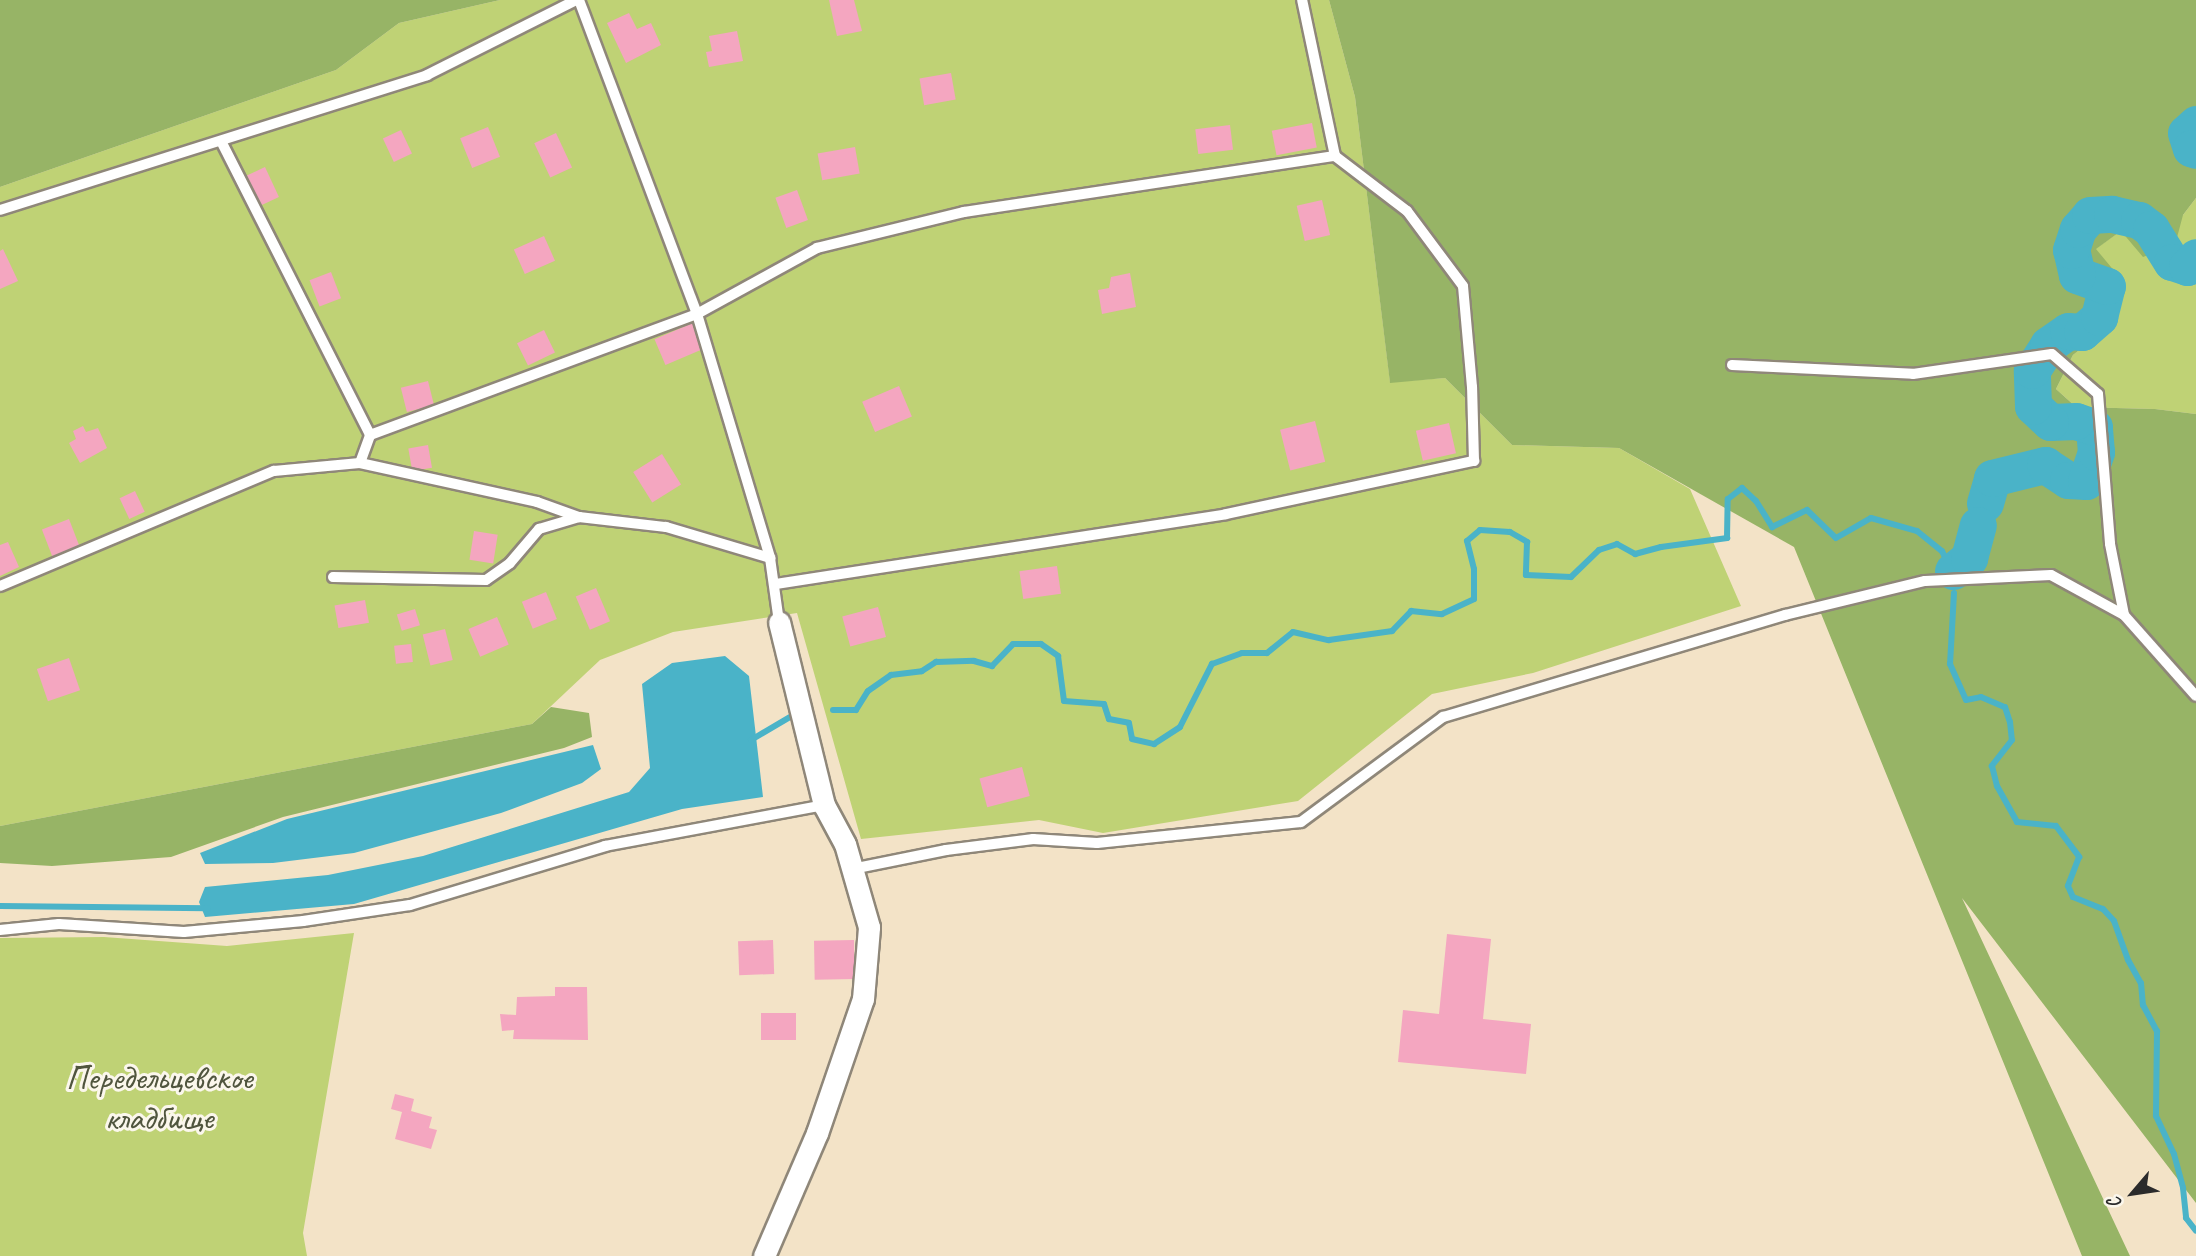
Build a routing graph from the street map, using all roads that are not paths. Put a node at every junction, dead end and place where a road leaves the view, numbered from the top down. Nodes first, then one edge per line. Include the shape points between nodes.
1 (578, 0) edge
2 (1302, 0) edge
3 (221, 141) junction
4 (1335, 156) junction
5 (0, 210) edge
6 (697, 314) junction
7 (1732, 365) dead end
8 (370, 435) junction
9 (360, 463) junction
10 (579, 517) junction
11 (771, 558) junction
12 (333, 577) dead end
13 (775, 584) junction
14 (0, 586) edge
15 (2124, 615) junction
16 (779, 622) joint
17 (2196, 696) edge
18 (824, 805) junction
19 (852, 869) junction
20 (0, 930) edge
21 (764, 1256) edge

1 - 3 lane via 427,75
1 - 6 lane
2 - 4 lane
3 - 5 lane
3 - 8 lane
4 - 6 lane via 964,212 817,248
4 - 13 lane via 1407,211 1463,286 1474,461 1226,514
6 - 8 lane
6 - 11 lane
7 - 15 lane via 1913,374 2052,354 2098,394 2109,544
8 - 9 lane
9 - 10 lane via 537,502
9 - 14 lane via 274,471
10 - 11 lane via 666,527
10 - 12 lane via 539,529 510,563 486,580
11 - 13 lane
13 - 16 lane
15 - 17 lane
15 - 19 lane via 2051,575 1925,581 1785,615 1443,717 1301,822 1097,843 1033,839
16 - 18 street
18 - 19 street via 845,844
18 - 20 lane via 605,846 397,907 184,932 60,924
19 - 21 street via 869,927 863,999 817,1133

